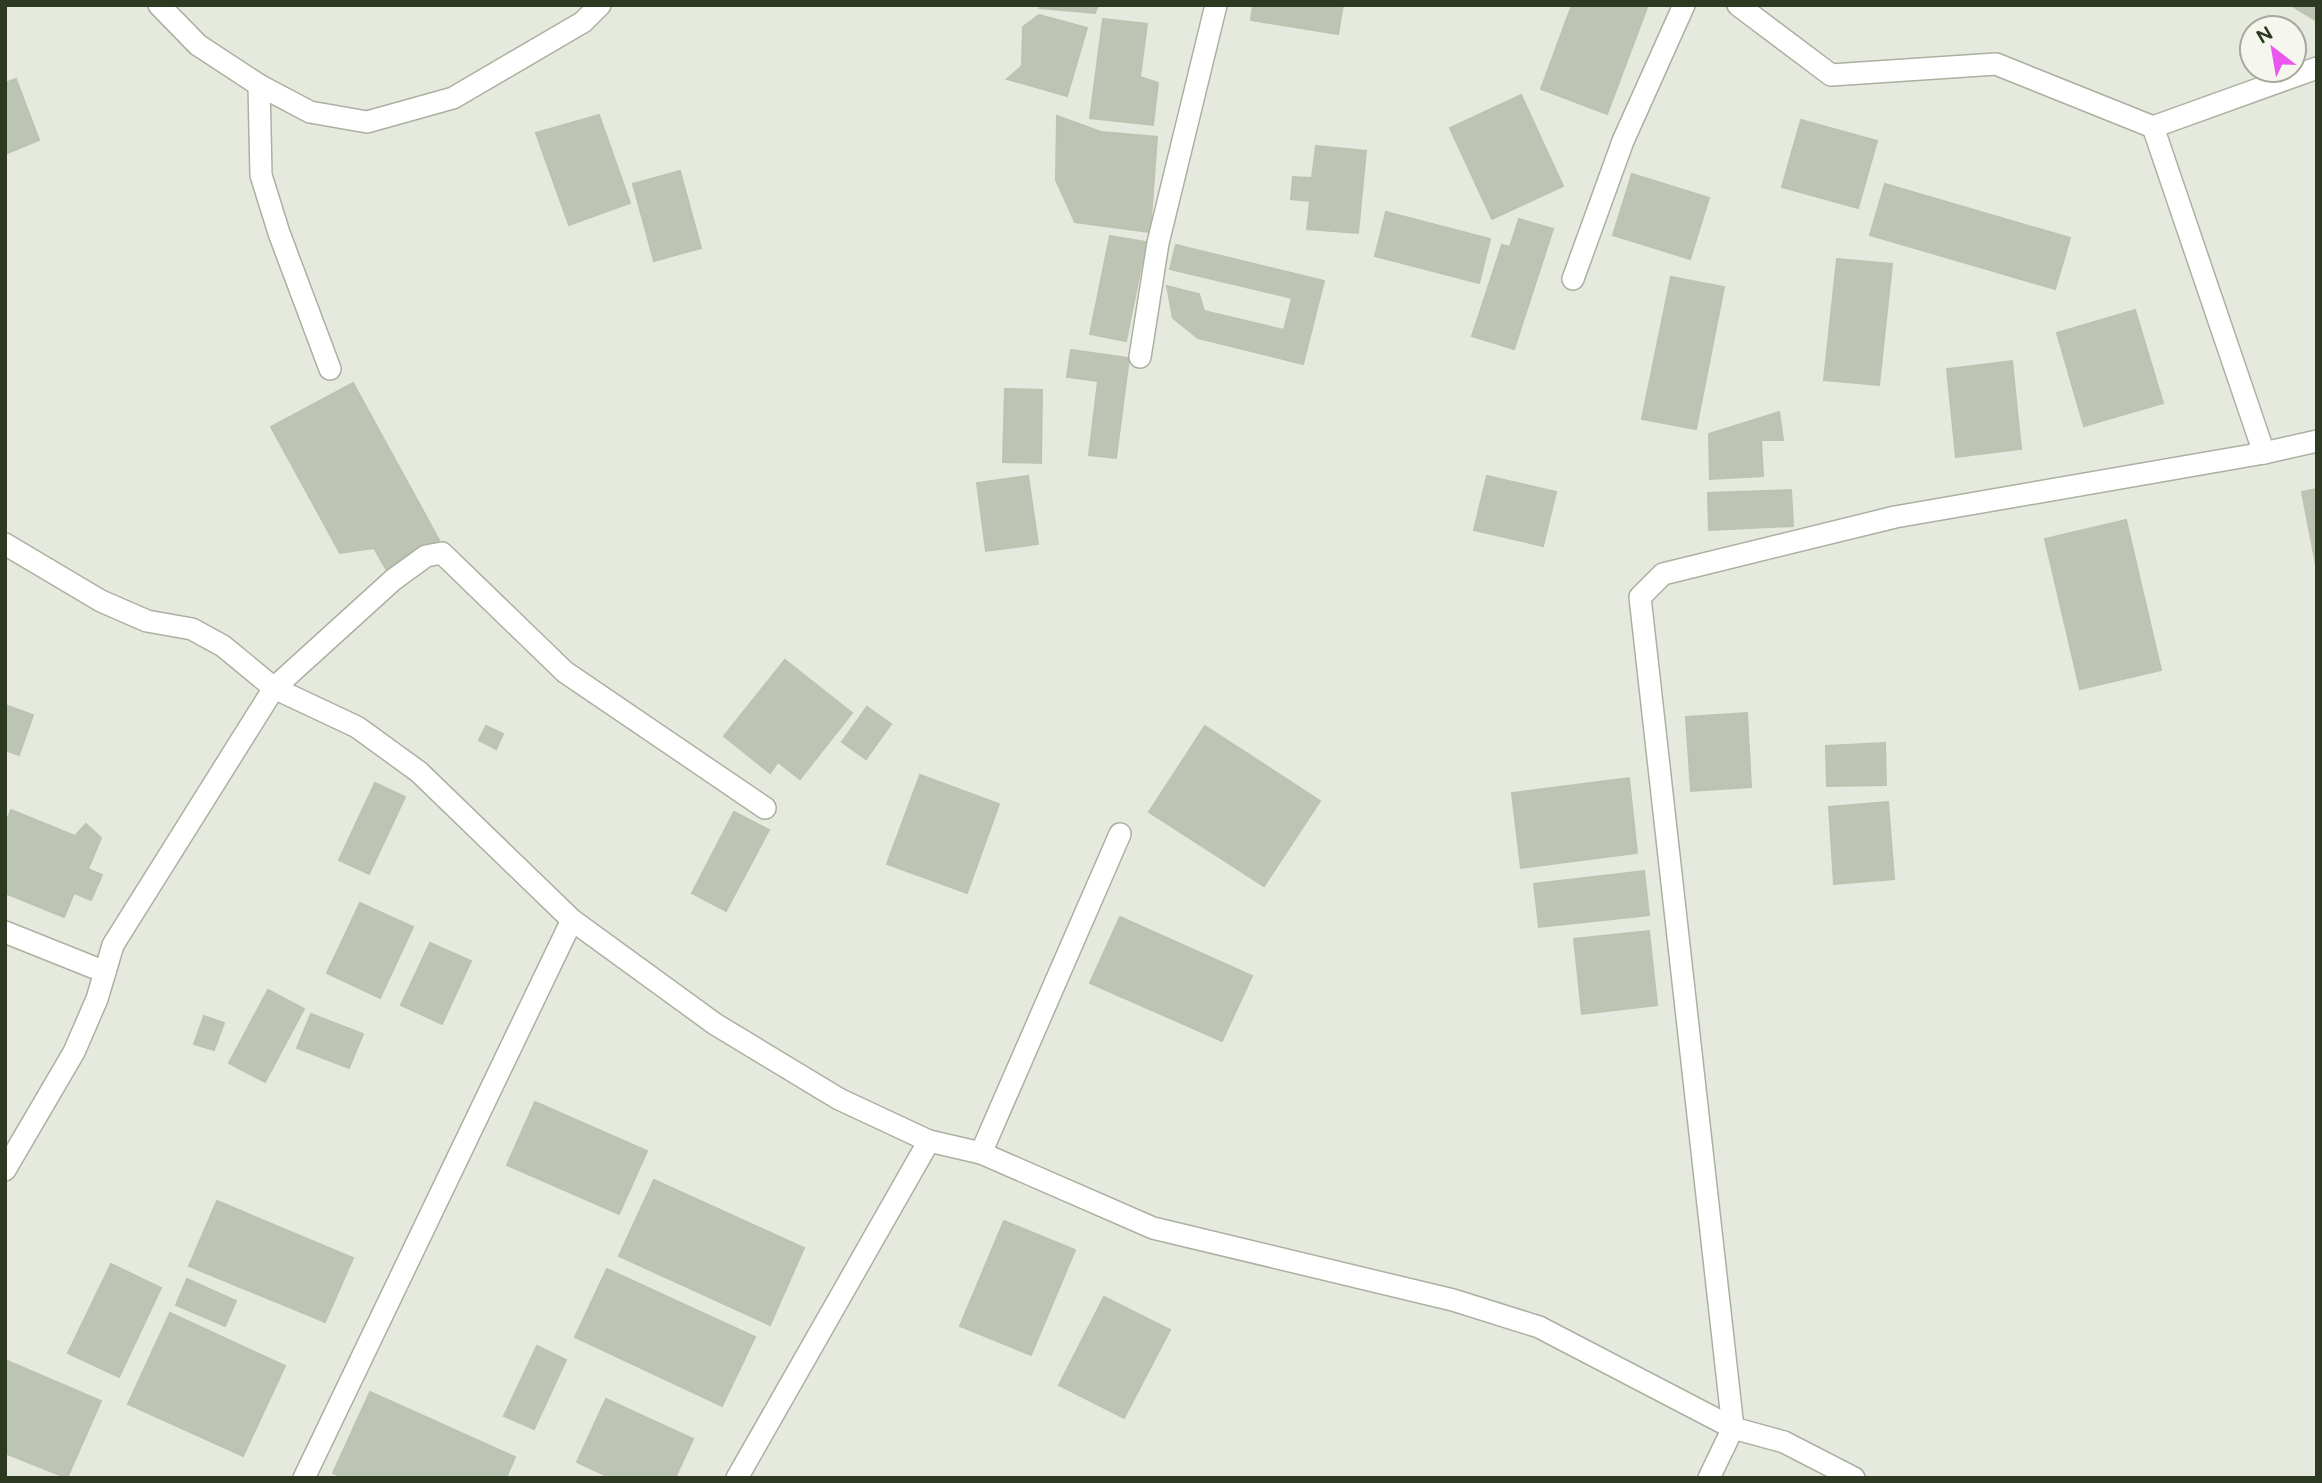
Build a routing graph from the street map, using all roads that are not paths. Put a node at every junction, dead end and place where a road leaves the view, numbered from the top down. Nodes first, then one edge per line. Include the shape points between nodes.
1 (159, 5) edge
2 (600, 5) edge
3 (1216, 5) edge
4 (1684, 5) edge
5 (1738, 5) edge
6 (2317, 68) edge
7 (259, 85) junction
8 (2153, 127) junction
9 (1573, 279) dead end
10 (1140, 357) dead end
11 (330, 369) dead end
12 (2317, 441) edge
13 (2264, 453) junction
14 (5, 544) edge
15 (274, 688) junction
16 (765, 808) dead end
17 (1119, 834) dead end
18 (572, 920) junction
19 (5, 932) edge
20 (105, 972) junction
21 (929, 1141) junction
22 (981, 1153) junction
23 (5, 1170) edge
24 (1733, 1428) junction
25 (304, 1478) edge
26 (737, 1478) edge
27 (1709, 1478) edge
28 (1854, 1478) edge

1 - 7 street via 198,45
2 - 7 street via 583,22 453,98 367,122 310,112
3 - 10 street via 1158,243
4 - 9 street via 1623,141
5 - 8 street via 1831,75 1996,64
6 - 8 street
7 - 11 street via 261,175
8 - 13 street
12 - 13 street
13 - 24 street via 1895,517 1663,574 1640,597
14 - 15 street via 101,601 147,621 192,629 223,646
15 - 16 street via 393,580 426,556 442,552 565,672
15 - 18 street via 357,727 419,772
15 - 20 street via 144,892 113,945
17 - 22 street
18 - 21 street via 715,1024 800,1078
18 - 25 street
19 - 20 street
20 - 23 street via 74,1052
21 - 22 street
21 - 26 street
22 - 24 street via 1153,1228 1453,1300 1539,1327
24 - 27 street
24 - 28 street via 1784,1441

